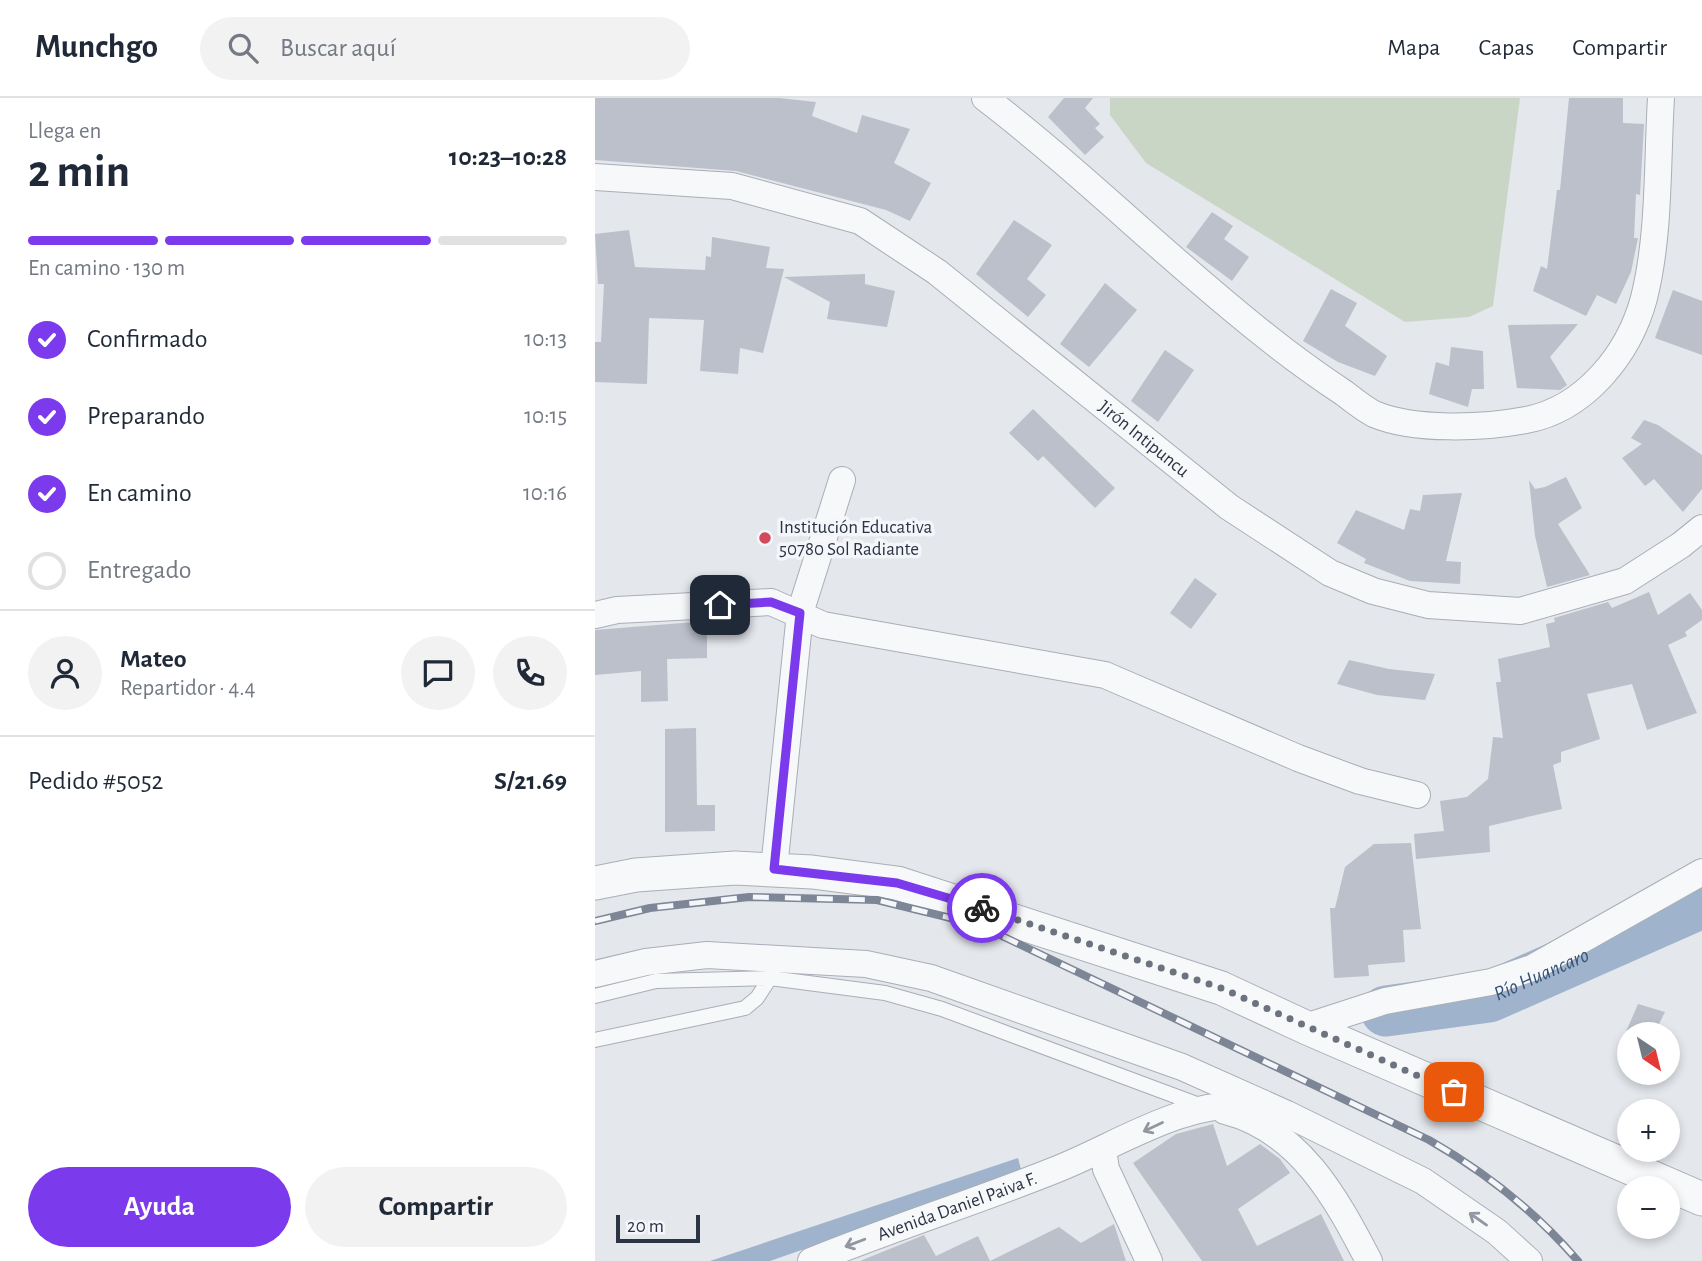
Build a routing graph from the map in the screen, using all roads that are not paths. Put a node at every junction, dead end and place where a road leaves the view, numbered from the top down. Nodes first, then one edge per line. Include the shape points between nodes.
1 (985, 98) edge
2 (1661, 98) edge
3 (595, 177) edge
4 (842, 480) dead end
5 (1702, 528) edge
6 (800, 613) junction
7 (595, 615) edge
8 (1417, 795) dead end
9 (774, 869) junction
10 (1702, 872) edge
11 (595, 883) edge
12 (595, 974) edge
13 (770, 978) junction
14 (595, 996) edge
15 (1305, 1027) junction
16 (595, 1040) edge
17 (1204, 1106) junction
18 (1274, 1109) junction
19 (1103, 1150) junction
20 (1702, 1199) edge
21 (811, 1261) edge
22 (1149, 1261) edge
23 (1369, 1261) edge
24 (1529, 1261) edge

1 - 2 street via 1301,364 1374,413 1416,425 1503,424 1542,417 1575,401 1613,362 1644,297
3 - 5 street, Jirón Intipuncu via 732,186 860,222 937,272 1229,507 1330,573 1373,591 1427,604 1520,611 1625,581
4 - 6 street
6 - 7 street via 771,602
6 - 8 street via 823,625 1105,675 1298,758 1360,781
6 - 9 street
9 - 11 street via 710,869
9 - 15 street via 897,883 1221,988
10 - 15 street via 1532,968 1491,982 1385,1001
12 - 18 street via 707,955 866,964 931,978 1170,1062
13 - 14 lane via 656,981
13 - 16 lane via 745,1008
13 - 17 lane via 885,993 930,1006
15 - 20 street
17 - 18 street
17 -> 19 street, Avenida Daniel Paiva F.
17 - 23 street via 1235,1113 1300,1153 1328,1186
24 -> 18 street via 1497,1232 1423,1181
19 -> 21 street, Avenida Daniel Paiva F.
19 - 22 street via 1106,1169

